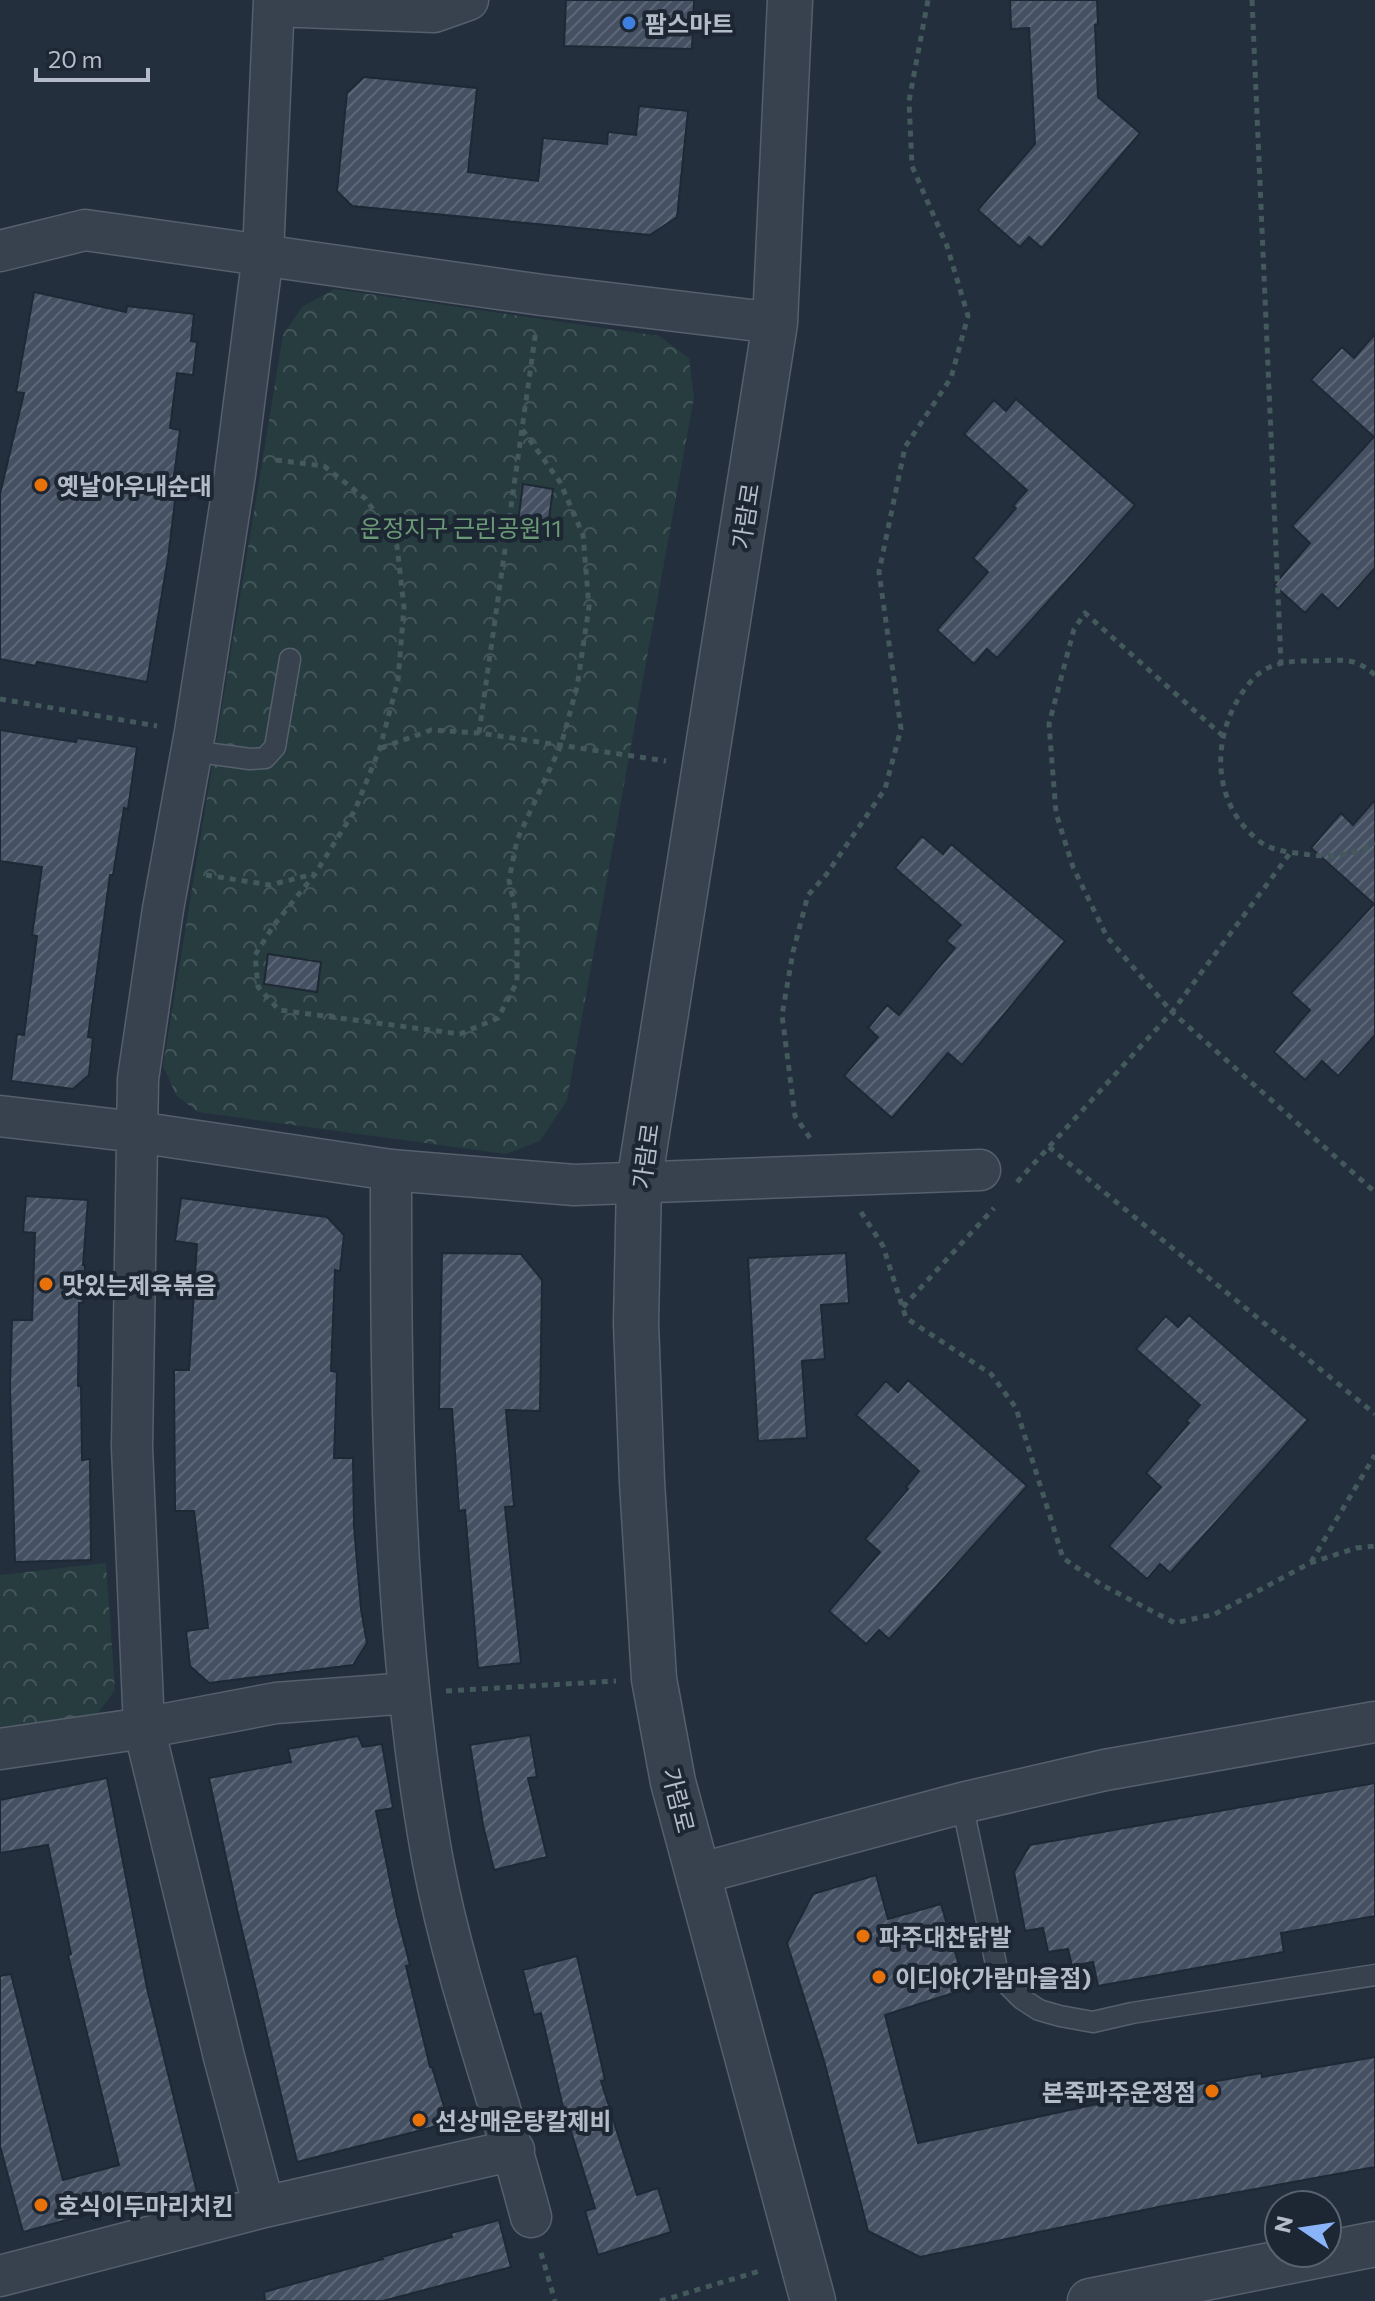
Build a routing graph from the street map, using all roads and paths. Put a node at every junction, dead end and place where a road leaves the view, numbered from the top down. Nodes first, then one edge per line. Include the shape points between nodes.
1 (468, 0) edge
2 (790, 0) edge
3 (928, 0) edge
4 (1252, 0) edge
5 (274, 3) edge
6 (0, 251) edge
7 (263, 254) junction
8 (542, 295) junction
9 (775, 323) junction
10 (522, 429) junction
11 (237, 455) junction
12 (290, 659) dead end
13 (1281, 664) junction
14 (1375, 675) edge
15 (0, 699) edge
16 (479, 733) junction
17 (1223, 736) junction
18 (193, 742) junction
19 (561, 745) junction
20 (380, 748) junction
21 (705, 767) junction
22 (1375, 843) edge
23 (1291, 852) junction
24 (170, 870) junction
25 (315, 874) junction
26 (1172, 1012) junction
27 (0, 1116) edge
28 (137, 1132) junction
29 (1049, 1147) junction
30 (391, 1170) junction
31 (835, 1174) junction
32 (639, 1183) junction
33 (995, 1189) junction
34 (1375, 1192) edge
35 (903, 1307) junction
36 (1375, 1414) edge
37 (1375, 1455) edge
38 (1375, 1546) edge
39 (1310, 1563) junction
40 (654, 1679) junction
41 (409, 1693) junction
42 (1375, 1722) edge
43 (144, 1728) junction
44 (0, 1749) edge
45 (962, 1803) junction
46 (698, 1874) junction
47 (1375, 1975) edge
48 (514, 2150) junction
49 (264, 2207) junction
50 (531, 2217) joint
51 (1375, 2244) edge
52 (802, 2258) junction
53 (0, 2276) edge
54 (555, 2301) edge
55 (660, 2301) edge
56 (813, 2301) edge
57 (1090, 2301) edge

1 - 5 street via 434,12
2 - 9 street, 가람로
3 - 31 path via 909,101 912,166 947,246 968,316 951,378 905,447 879,572 901,729 885,789 808,895 782,1015 795,1116
4 - 13 path
5 - 7 street
6 - 7 street via 85,230
7 - 8 street
7 - 11 street
8 - 9 street
8 - 10 path
9 - 21 street, 가람로
10 - 16 path
10 - 19 path via 560,482 583,535 589,607 577,687
11 - 18 street
11 - 20 path via 324,466 366,499 397,546 404,607 400,665
12 - 18 lane via 275,747 265,758 250,759
13 - 14 path via 1343,659
13 - 17 path via 1248,684 1228,715
15 - 18 path
16 - 19 path
16 - 20 path via 431,730
17 - 23 path via 1222,781 1232,811 1258,840
17 - 26 path via 1085,613 1074,629 1049,724 1056,813 1073,867 1107,937
18 - 24 street
19 - 21 path
19 - 25 path via 517,840 509,880 517,918 517,982 498,1018 460,1034 279,1010 258,987 255,955
20 - 25 path via 355,810
21 - 32 street, 가람로
22 - 23 path via 1362,851 1321,857
23 - 26 path
24 - 25 path via 270,885
24 - 28 street via 138,1079
26 - 29 path
26 - 34 path
27 - 28 street
28 - 30 street
28 - 43 street via 132,1447
29 - 33 path
29 - 36 path
30 - 32 street via 574,1185
30 - 41 street via 398,1530
31 - 32 street
31 - 33 street
31 - 35 path via 883,1246
32 - 40 street, 가람로 via 636,1323
33 - 35 path
35 - 39 path via 906,1318 991,1374 1016,1408 1063,1558 1102,1585 1175,1623 1215,1614
37 - 39 path
38 - 39 path
40 - 41 path
40 - 46 street, 가람로 via 673,1782
41 - 43 street via 276,1703
41 - 48 street via 433,1863 466,2000
42 - 45 street via 1105,1770
43 - 44 street
43 - 49 street
45 - 46 street
45 - 47 lane via 997,1969 1022,1999 1039,2010 1093,2022
46 - 52 street, 가람로
48 - 49 street
48 - 50 street
49 - 53 street
50 - 54 path
51 - 57 street
52 - 55 path
52 - 56 street, 가람로

